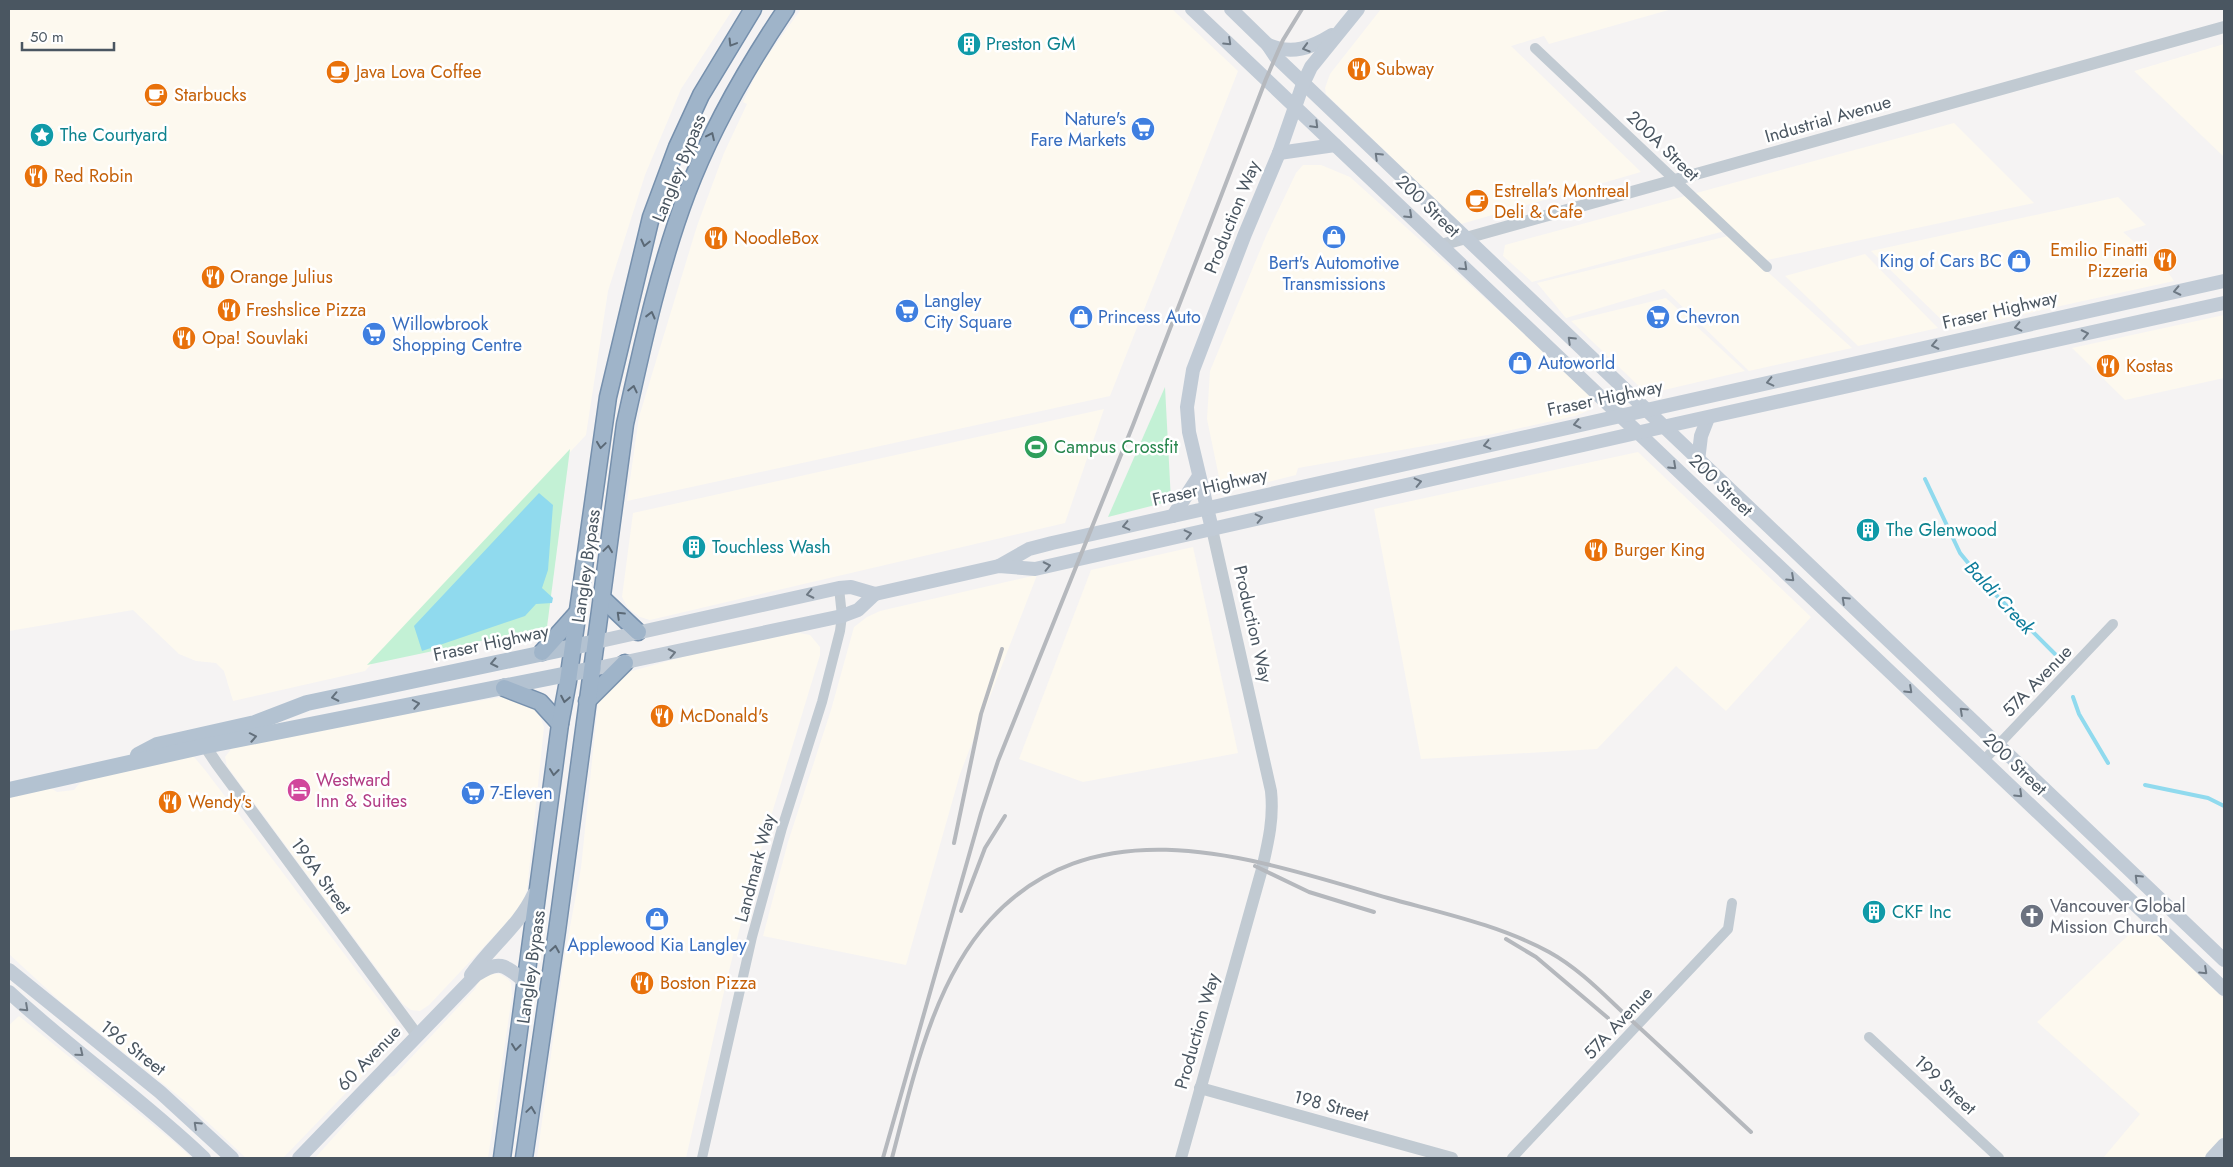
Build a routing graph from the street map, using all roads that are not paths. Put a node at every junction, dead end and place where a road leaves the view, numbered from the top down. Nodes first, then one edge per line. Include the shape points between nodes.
1 (752, 9) edge
2 (786, 9) edge
3 (1192, 9) edge
4 (1231, 9) edge
5 (1358, 9) edge
6 (2224, 27) edge
7 (1341, 30) junction
8 (1268, 45) junction
9 (1535, 48) dead end
10 (1303, 84) junction
11 (1294, 106) junction
12 (1334, 146) junction
13 (1279, 153) junction
14 (1675, 180) junction
15 (1464, 238) junction
16 (1441, 245) junction
17 (1768, 267) dead end
18 (2224, 281) edge
19 (2224, 303) edge
20 (1644, 410) junction
21 (1619, 415) junction
22 (1708, 418) junction
23 (1662, 427) junction
24 (1638, 433) junction
25 (1698, 461) junction
26 (1199, 476) junction
27 (1207, 508) junction
28 (1173, 516) junction
29 (1212, 528) junction
30 (999, 566) junction
31 (839, 588) junction
32 (875, 594) junction
33 (601, 598) junction
34 (576, 614) junction
35 (842, 616) junction
36 (2113, 624) dead end
37 (638, 632) junction
38 (596, 642) junction
39 (573, 647) junction
40 (542, 652) junction
41 (625, 663) junction
42 (593, 669) junction
43 (569, 674) junction
44 (504, 688) junction
45 (587, 701) junction
46 (560, 724) junction
47 (204, 740) junction
48 (1999, 745) junction
49 (1984, 760) junction
50 (9, 779) edge
51 (59, 779) junction
52 (9, 790) edge
53 (538, 886) junction
54 (1732, 903) dead end
55 (2224, 960) edge
56 (9, 970) edge
57 (524, 981) junction
58 (466, 983) junction
59 (9, 984) edge
60 (28, 984) junction
61 (2224, 989) edge
62 (9, 992) edge
63 (42, 1023) junction
64 (78, 1028) junction
65 (416, 1035) junction
66 (1869, 1037) dead end
67 (1200, 1088) junction
68 (2224, 1145) edge
69 (204, 1158) edge
70 (232, 1158) edge
71 (300, 1158) edge
72 (502, 1158) edge
73 (524, 1158) edge
74 (702, 1158) edge
75 (1181, 1158) edge
76 (1452, 1158) edge
77 (1512, 1158) edge
78 (1999, 1158) edge
79 (2212, 1158) edge

1 -> 34 highway, Langley Bypass via 701,95 651,216 608,397
33 -> 2 highway, Langley Bypass via 625,424 671,242 692,181 722,113
3 -> 11 main road, 200 Street
4 - 8 main road, 200 Street
5 - 7 main road, Production Way
6 - 14 street, Industrial Avenue
7 -> 8 main road via 1302,50 1279,50
7 - 10 main road, Production Way
8 - 10 main road, 200 Street
9 - 14 street, 200A Street
10 - 11 main road, Production Way
15 -> 10 main road, 200 Street
11 -> 12 main road, 200 Street
11 - 13 main road, Production Way
12 - 13 main road
12 -> 16 main road, 200 Street
13 - 26 main road, Production Way via 1193,370 1187,407
14 - 15 street, Industrial Avenue
14 - 17 street, 200A Street
15 - 16 street, Industrial Avenue
20 -> 15 main road, 200 Street
16 -> 21 main road, 200 Street
18 -> 20 main road, Fraser Highway
22 -> 19 main road, Fraser Highway
20 - 21 main road, Fraser Highway
20 - 23 main road, 200 Street
21 - 24 main road, 200 Street
21 -> 27 main road, Fraser Highway
22 - 23 main road, Fraser Highway
22 - 25 main road via 1701,436
23 - 24 main road, Fraser Highway
23 - 25 main road, 200 Street
29 -> 24 main road, Fraser Highway
24 -> 49 main road, 200 Street
48 -> 25 main road, 200 Street
26 - 27 main road, Production Way
26 - 28 main road
27 - 28 main road, Fraser Highway
27 - 29 main road, Production Way
28 -> 30 main road, Fraser Highway via 1030,549
30 -> 29 main road, Fraser Highway via 1035,568
29 - 67 street, Production Way via 1271,791 1272,809 1263,862
30 - 32 main road, Fraser Highway
31 - 32 main road, Fraser Highway via 851,587
31 - 35 street, Landmark Way
31 -> 37 main road, Fraser Highway
32 - 35 main road, Fraser Highway via 858,610
37 -> 33 highway
33 - 38 highway, Langley Bypass
34 - 39 highway, Langley Bypass
34 - 40 highway
41 -> 35 main road, Fraser Highway
35 - 74 street, Landmark Way via 822,702 752,937
36 - 48 street, 57A Avenue
37 - 38 main road, Fraser Highway
38 - 39 main road, Fraser Highway
38 - 42 highway, Langley Bypass
39 - 40 main road, Fraser Highway
39 - 43 highway, Langley Bypass
40 -> 47 main road, Fraser Highway via 307,703
41 - 42 main road, Fraser Highway
41 - 45 highway
42 - 43 main road, Fraser Highway
42 - 45 highway, Langley Bypass
43 - 44 main road, Fraser Highway
43 -> 46 highway, Langley Bypass
44 - 46 highway via 540,702
47 -> 44 main road, Fraser Highway
73 -> 45 highway, Langley Bypass
46 -> 53 highway, Langley Bypass
47 - 51 main road, Fraser Highway via 122,765
47 - 65 street, 196A Street
48 - 49 street, 57A Avenue
55 -> 48 main road, 200 Street
49 -> 61 main road, 200 Street
50 - 51 main road, Fraser Highway via 29,776
51 - 52 main road, Fraser Highway
53 - 57 highway, Langley Bypass
53 - 58 main road via 527,910 482,959
54 - 77 street, 57A Avenue via 1728,929
56 - 60 main road, 196 Street
57 - 58 main road via 510,968 499,964 486,968
57 -> 72 highway, Langley Bypass
58 - 65 main road, 60 Avenue
59 - 60 main road
60 - 64 main road, 196 Street
62 -> 63 main road, 196 Street
63 - 64 main road
63 -> 69 main road, 196 Street via 166,1123
70 -> 64 main road, 196 Street via 160,1092
65 - 71 main road, 60 Avenue
66 - 78 street, 199 Street
67 - 75 street, Production Way
67 - 76 street, 198 Street
68 - 79 main road

